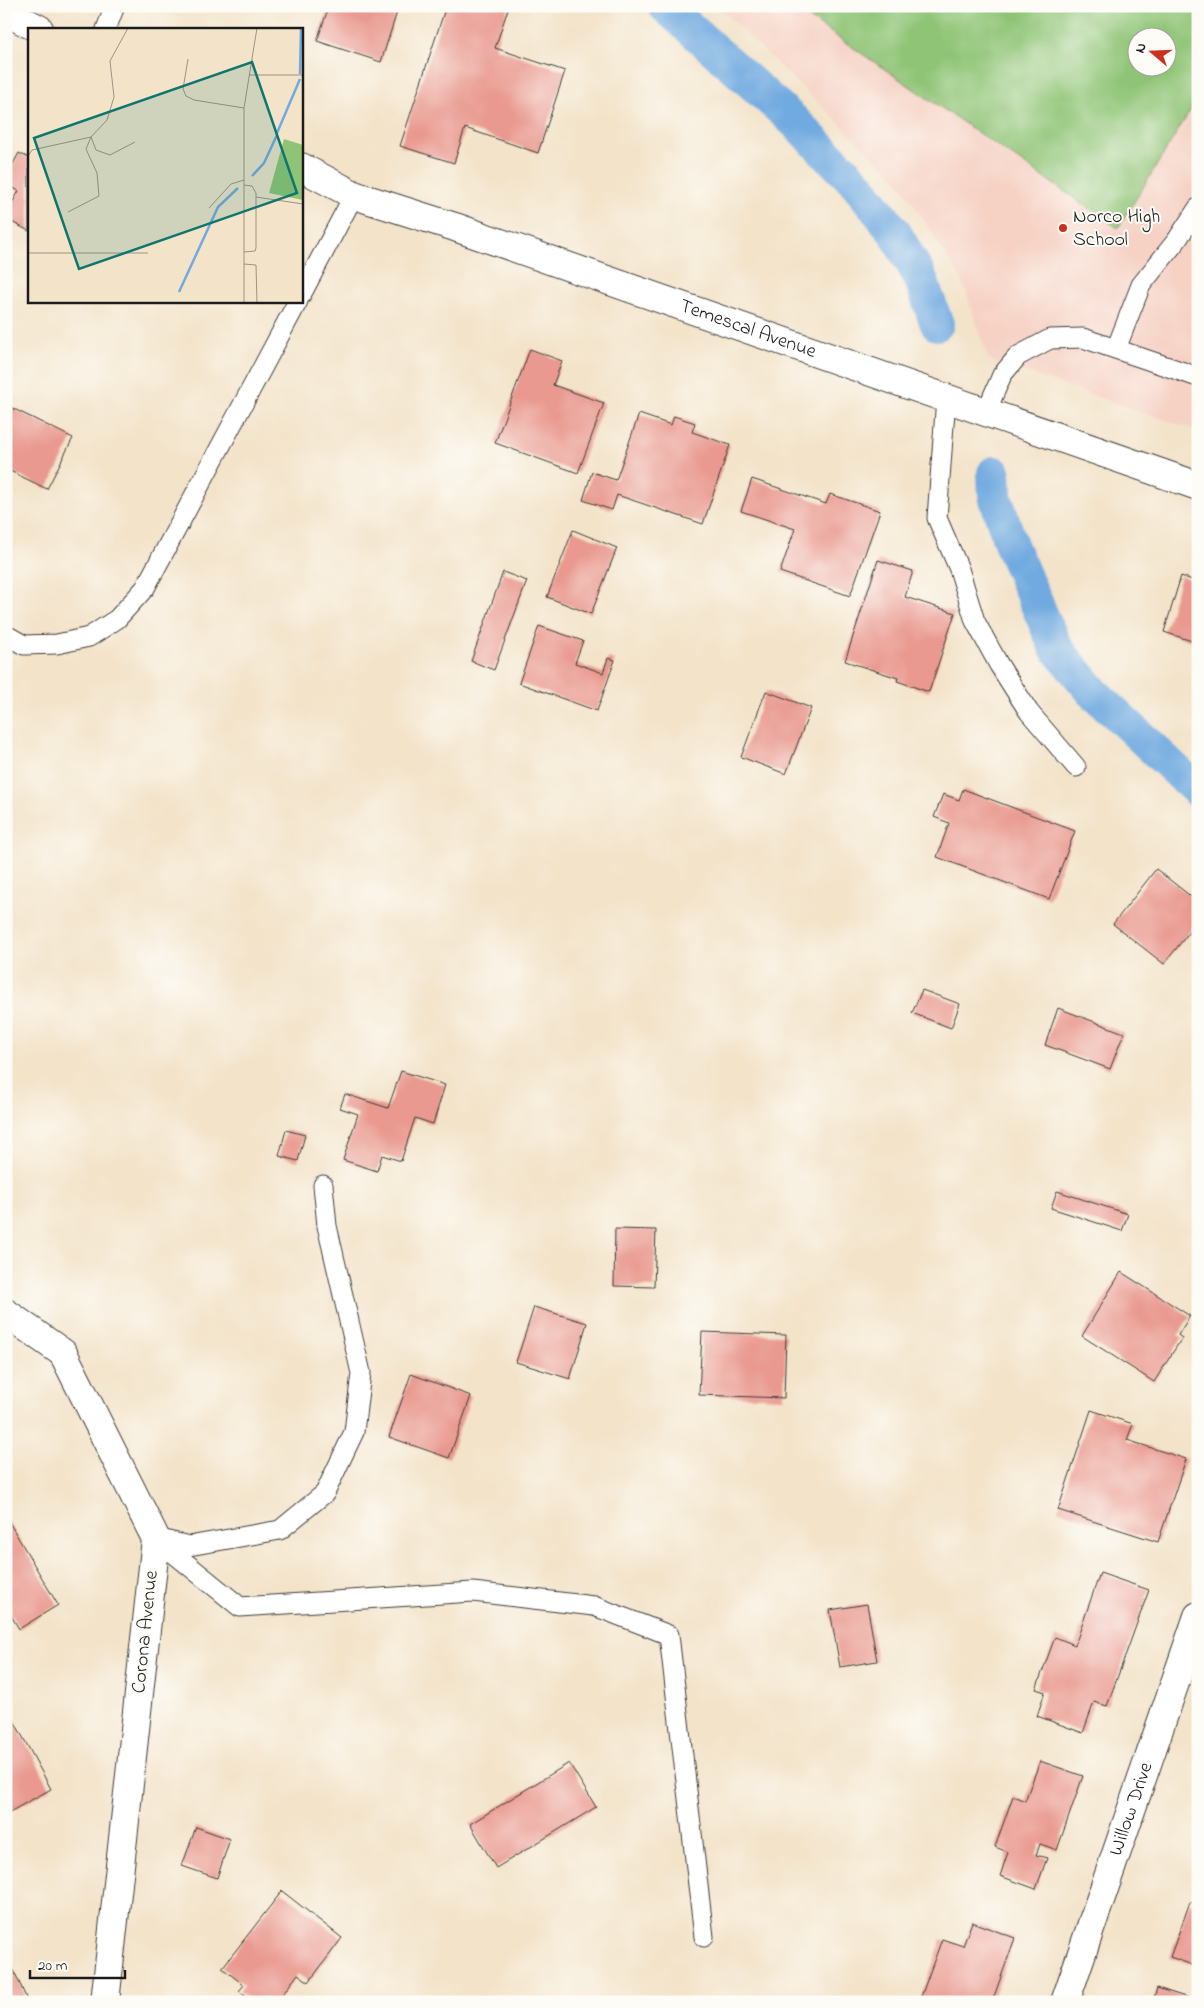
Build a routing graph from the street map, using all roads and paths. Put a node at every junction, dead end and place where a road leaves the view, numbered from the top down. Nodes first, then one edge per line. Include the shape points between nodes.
1 (115, 6) edge
2 (6, 12) edge
3 (37, 28) edge
4 (106, 28) edge
5 (302, 168) edge
6 (354, 195) junction
7 (1198, 208) edge
8 (302, 293) edge
9 (297, 302) edge
10 (1116, 350) junction
11 (1198, 377) edge
12 (946, 398) junction
13 (986, 412) junction
14 (1198, 486) edge
15 (6, 635) edge
16 (1076, 768) dead end
17 (323, 1185) dead end
18 (6, 1313) edge
19 (156, 1538) junction
20 (1198, 1616) edge
21 (704, 1937) dead end
22 (105, 2002) edge
23 (1066, 2002) edge

1 - 4 lane
2 - 3 street
5 - 6 street, Temescal Avenue
6 - 8 lane
6 - 12 street, Temescal Avenue
7 - 10 lane via 1141,285
9 - 15 lane via 145,588 117,619 89,637 57,644 24,645
10 - 11 lane
10 - 13 lane via 1083,338 1050,339 1033,347 1018,356 1002,375
12 - 13 street, Temescal Avenue
12 - 16 lane via 937,518 959,568 975,621 999,666 1029,712
13 - 14 street, Temescal Avenue
17 - 19 lane via 328,1226 360,1372 354,1432 325,1494 280,1530 189,1546
18 - 19 street via 63,1353
19 - 21 lane via 240,1607 473,1592 594,1606 669,1635
19 - 22 street, Corona Avenue
20 - 23 street, Willow Drive

